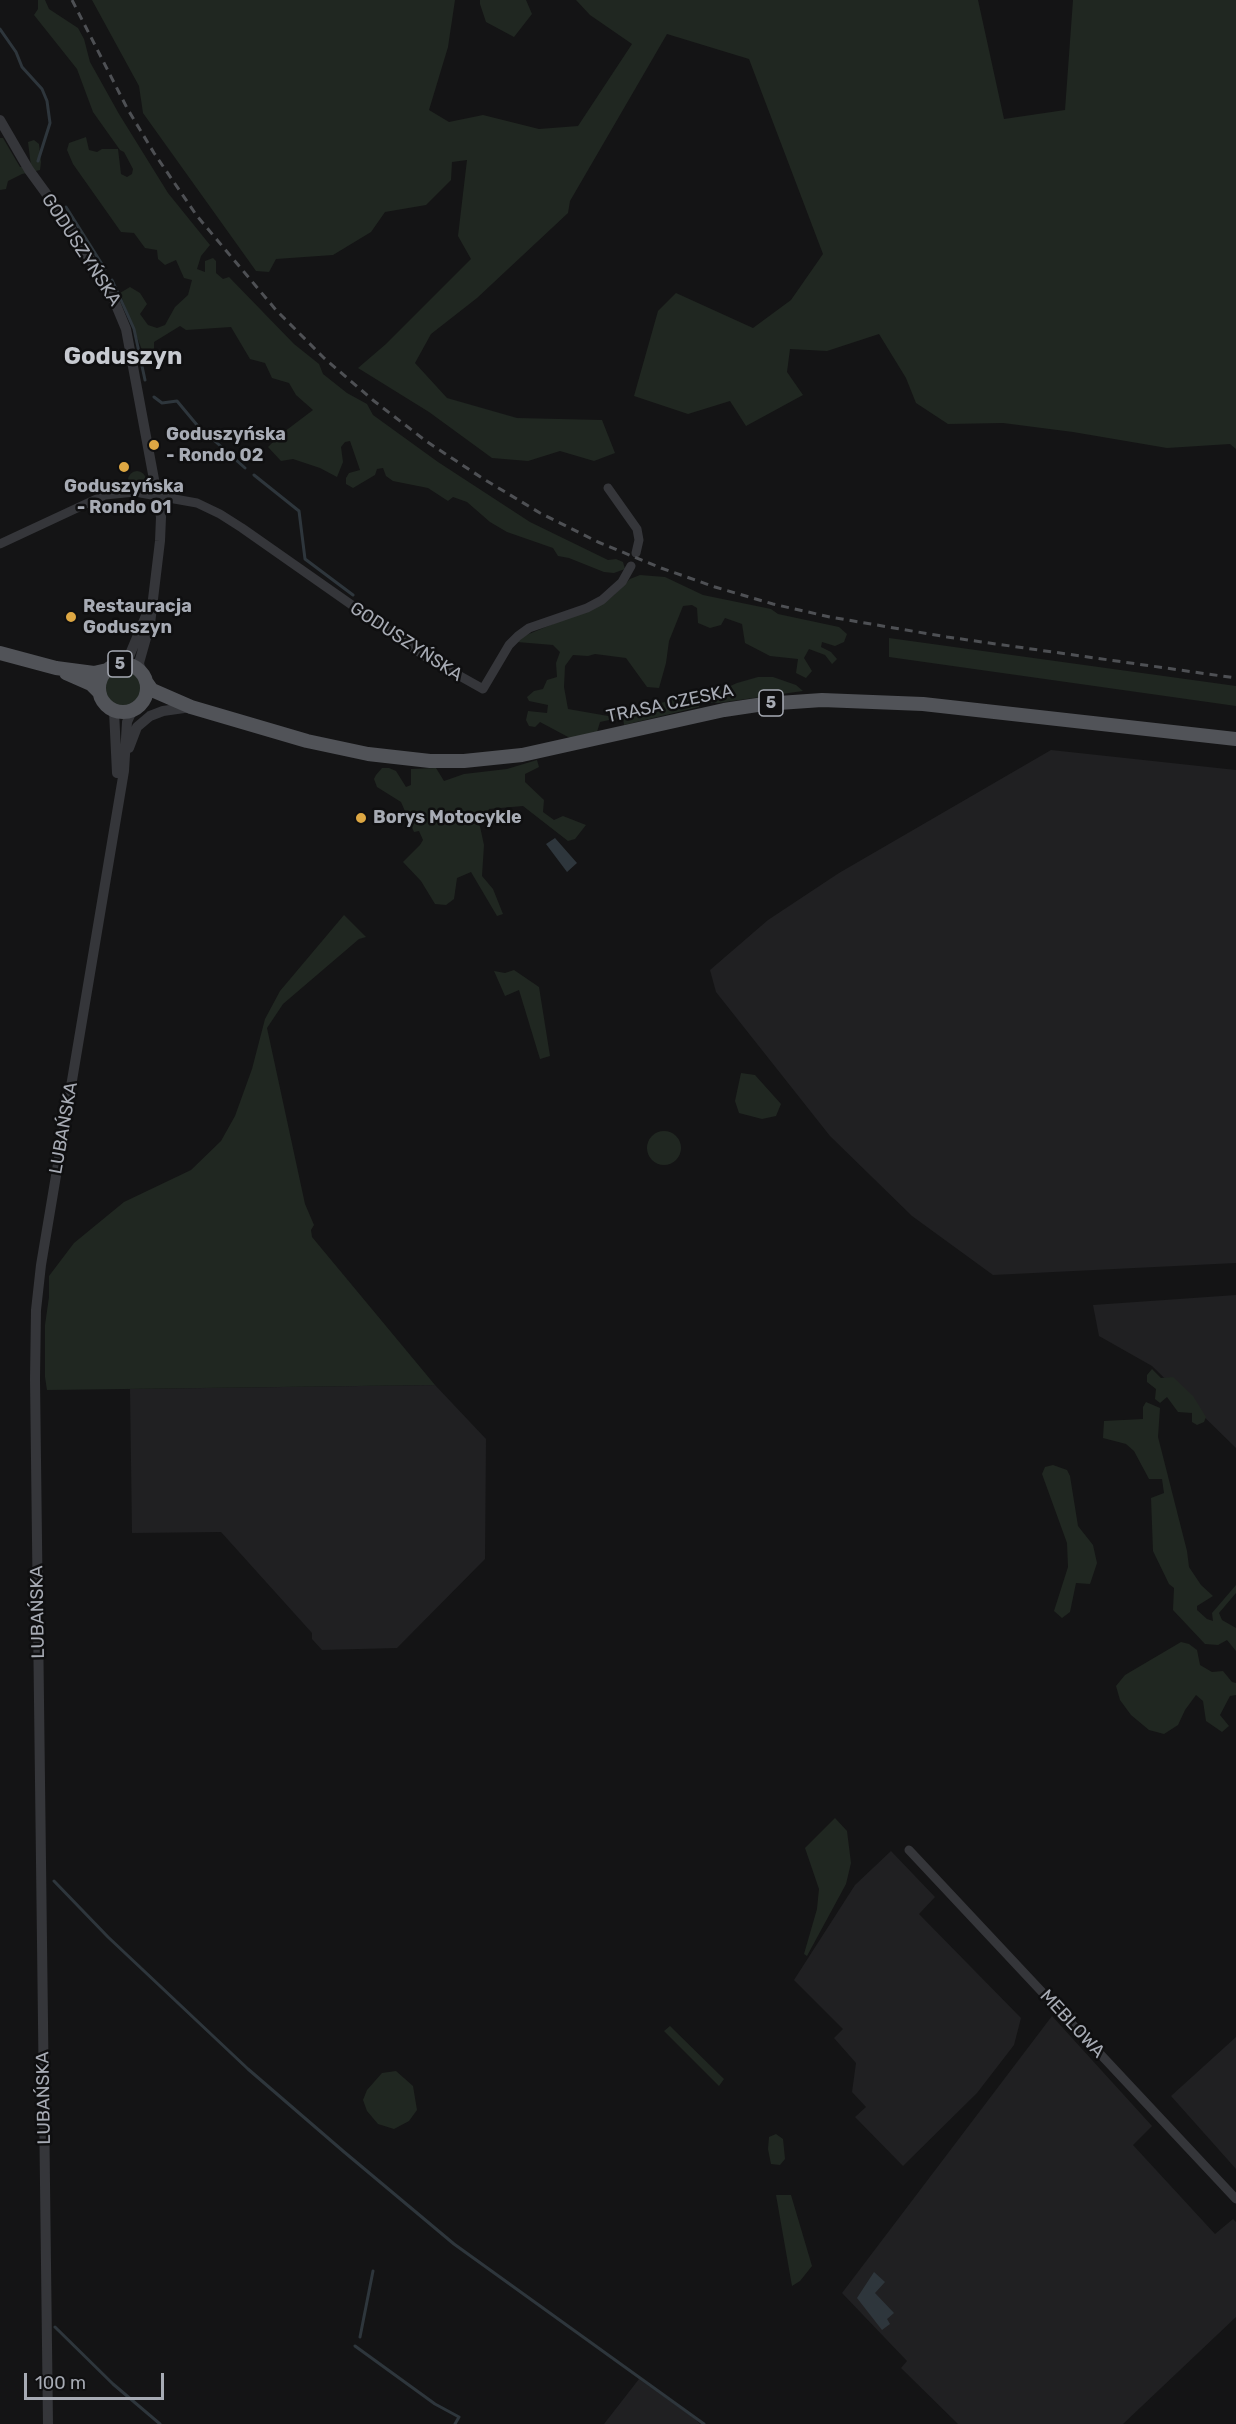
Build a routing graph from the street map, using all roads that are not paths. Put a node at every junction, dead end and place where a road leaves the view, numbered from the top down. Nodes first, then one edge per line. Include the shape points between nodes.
1 (0, 120) edge
2 (3, 132) edge
3 (608, 488) dead end
4 (158, 495) junction
5 (0, 544) edge
6 (636, 553) dead end
7 (631, 566) dead end
8 (151, 605) junction
9 (0, 653) edge
10 (122, 664) junction
11 (56, 668) junction
12 (107, 670) junction
13 (144, 677) junction
14 (99, 692) junction
15 (191, 707) junction
16 (136, 708) junction
17 (114, 711) junction
18 (1236, 739) edge
19 (124, 771) junction
20 (117, 806) junction
21 (909, 1850) dead end
22 (1236, 2199) edge
23 (48, 2424) edge

1 - 2 street, GODUSZYŃSKA
2 - 4 street, GODUSZYŃSKA via 64,218 122,315
3 - 6 street via 637,529
4 - 5 street, GODUSZYŃSKA via 105,495
4 - 7 street, GODUSZYŃSKA via 197,503 220,513 426,657 483,689 518,636 529,628 602,600 622,582
4 - 8 street, GODUSZYŃSKA via 161,529
8 - 10 street, GODUSZYŃSKA via 128,659
8 - 13 street, GODUSZYŃSKA via 139,663
9 - 11 main road, 5
10 - 12 main road, 5
10 - 13 main road, 5 via 135,667
11 - 12 main road, 5 via 94,673
11 - 14 main road, 5 via 91,684
12 - 14 main road, 5 via 100,680
13 - 15 main road, TRASA CZESKA / 5 via 152,690
13 - 16 main road, 5 via 147,694
14 - 17 main road, 5
15 - 16 main road, TRASA CZESKA / 5 via 151,702
15 - 18 main road, TRASA CZESKA / 5 via 351,751 436,761 522,755 730,709 822,700 923,704
15 - 19 street via 157,713 140,724 132,736
16 - 17 main road, 5
16 - 19 street, LUBAŃSKA via 127,722
17 - 20 street, LUBAŃSKA
19 - 20 street, LUBAŃSKA
20 - 23 street, LUBAŃSKA via 41,1265 35,1323
21 - 22 street, MEBLOWA

